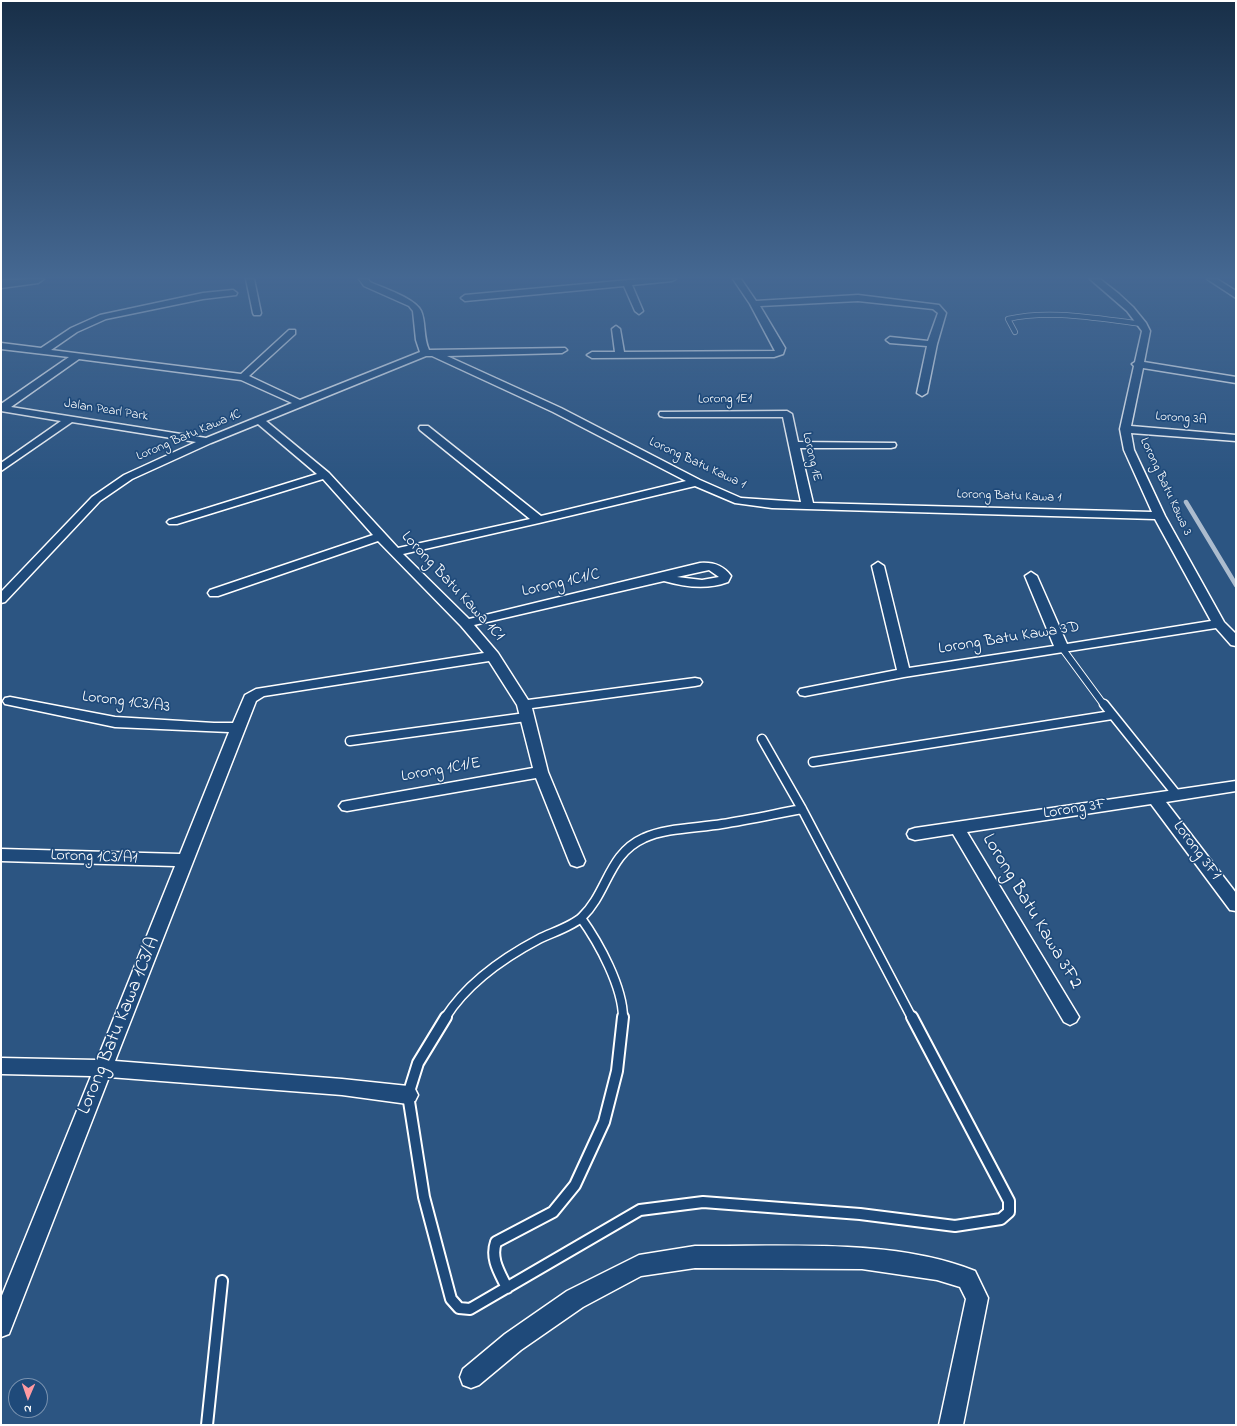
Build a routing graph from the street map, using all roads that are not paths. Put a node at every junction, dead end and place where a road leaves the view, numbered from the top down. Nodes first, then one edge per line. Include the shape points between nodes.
1 (1, 346) edge
2 (51, 346) edge
3 (277, 346) edge
4 (424, 346) edge
5 (619, 346) edge
6 (779, 346) edge
7 (932, 346) edge
8 (1142, 346) edge
9 (562, 350) dead end
10 (42, 352) junction
11 (429, 353) junction
12 (620, 355) junction
13 (592, 356) dead end
14 (76, 357) junction
15 (1137, 364) junction
16 (243, 377) junction
17 (1236, 380) edge
18 (922, 393) dead end
19 (299, 403) junction
20 (1, 408) edge
21 (664, 414) dead end
22 (787, 414) joint
23 (70, 419) junction
24 (260, 421) junction
25 (424, 428) dead end
26 (1125, 429) junction
27 (1236, 438) edge
28 (207, 441) junction
29 (794, 445) junction
30 (891, 445) dead end
31 (1, 468) edge
32 (325, 475) junction
33 (696, 482) junction
34 (808, 507) junction
35 (1159, 516) junction
36 (539, 520) junction
37 (172, 522) dead end
38 (380, 536) junction
39 (395, 552) junction
40 (878, 566) dead end
41 (1031, 576) dead end
42 (664, 577) dead end
43 (214, 593) dead end
44 (1, 599) edge
45 (466, 623) junction
46 (1219, 624) junction
47 (1236, 642) edge
48 (1062, 648) junction
49 (493, 656) junction
50 (904, 673) junction
51 (695, 682) dead end
52 (805, 692) dead end
53 (10, 701) dead end
54 (525, 711) junction
55 (1112, 715) junction
56 (239, 727) junction
57 (762, 739) dead end
58 (350, 741) dead end
59 (813, 762) dead end
60 (541, 772) junction
61 (1236, 786) edge
62 (1177, 795) junction
63 (1155, 798) junction
64 (348, 806) dead end
65 (802, 808) junction
66 (957, 828) junction
67 (915, 834) dead end
68 (1, 855) edge
69 (187, 860) junction
70 (577, 861) dead end
71 (1236, 905) edge
72 (581, 918) junction
73 (1070, 1017) dead end
74 (1, 1066) edge
75 (102, 1068) junction
76 (408, 1095) junction
77 (222, 1281) dead end
78 (507, 1288) junction
79 (1, 1326) edge
80 (471, 1377) dead end
81 (207, 1425) edge
82 (951, 1425) edge

1 - 10 street
2 - 10 street
3 - 16 street
4 - 11 street
5 - 12 street
6 - 12 street via 780,352 774,354
7 - 18 street
8 - 15 street, Lorong Batu Kawa 3
9 - 11 street
10 - 14 street
11 - 19 street, Lorong Batu Kawa 1C
11 - 33 street, Lorong Batu Kawa 1 via 557,410
12 - 13 street
14 - 16 street
14 - 20 street
15 - 17 street
15 - 26 street, Lorong Batu Kawa 3
16 - 19 street
19 - 24 street, Lorong Batu Kawa 1C
20 - 23 street, Jalan Pearl Park
21 - 22 street, Lorong 1E1
22 - 29 street, Lorong 1E
23 - 28 street, Jalan Pearl Park
23 - 31 street
24 - 28 street, Lorong Batu Kawa 1C
24 - 32 street, Lorong Batu Kawa 1C1
25 - 36 street
26 - 27 street, Lorong 3A
26 - 35 street, Lorong Batu Kawa 3 via 1129,450
28 - 44 street, Lorong Batu Kawa 1C via 146,468 96,499
29 - 30 street
29 - 34 street, Lorong 1E
32 - 37 street
32 - 38 street, Lorong Batu Kawa 1C1
33 - 34 street, Lorong Batu Kawa 1 via 739,501 772,506
33 - 36 street
34 - 35 street, Lorong Batu Kawa 1
35 - 46 street, Lorong Batu Kawa 3
36 - 39 street
38 - 39 street, Lorong Batu Kawa 1C1
38 - 43 street
39 - 45 street, Lorong Batu Kawa 1C1
40 - 50 street
41 - 48 street
42 - 45 street, Lorong 1C1/C
45 - 49 street, Lorong Batu Kawa 1C1
46 - 47 street, Lorong Batu Kawa 3
46 - 48 street, Lorong Batu Kawa 3D
48 - 50 street, Lorong Batu Kawa 3D
48 - 55 lane
49 - 54 street, Lorong Batu Kawa 1C1
49 - 56 street, Lorong Batu Kawa 1C3/A via 261,692 250,698
50 - 52 street, Lorong Batu Kawa 3D
51 - 54 street
53 - 56 street, Lorong 1C3/A3 via 116,722 214,728
54 - 58 lane
54 - 60 street, Lorong Batu Kawa 1C1
55 - 59 lane
55 - 62 lane
56 - 69 street, Lorong Batu Kawa 1C3/A
57 - 65 lane
60 - 64 street, Lorong 1C1/E
60 - 70 street, Lorong Batu Kawa 1C1
61 - 62 street, Lorong 3F
62 - 63 street, Lorong 3F
63 - 66 street, Lorong 3F
63 - 71 street, Lorong 3F1
65 - 72 lane via 645,837 628,847 613,865 595,902
65 - 78 lane via 1010,1201 1009,1212 1001,1219 955,1226 860,1214 703,1202 640,1210
66 - 67 street, Lorong 3F
66 - 73 street, Lorong Batu Kawa 3F2
68 - 69 street, Lorong 1C3/A1
69 - 75 street, Lorong Batu Kawa 1C3/A
72 - 76 lane via 496,964 455,1002 418,1063
72 - 78 lane via 596,939 615,982 623,1016 617,1071 604,1122 575,1185 553,1212 496,1242 492,1250 493,1258
74 - 75 street
75 - 76 street via 342,1087
75 - 79 street, Lorong Batu Kawa 1C3/A
76 - 78 lane via 424,1197 451,1299 459,1308 470,1309
77 - 81 lane
80 - 82 street via 513,1342 575,1299 639,1266 695,1257 862,1258 937,1269 967,1279 977,1298

